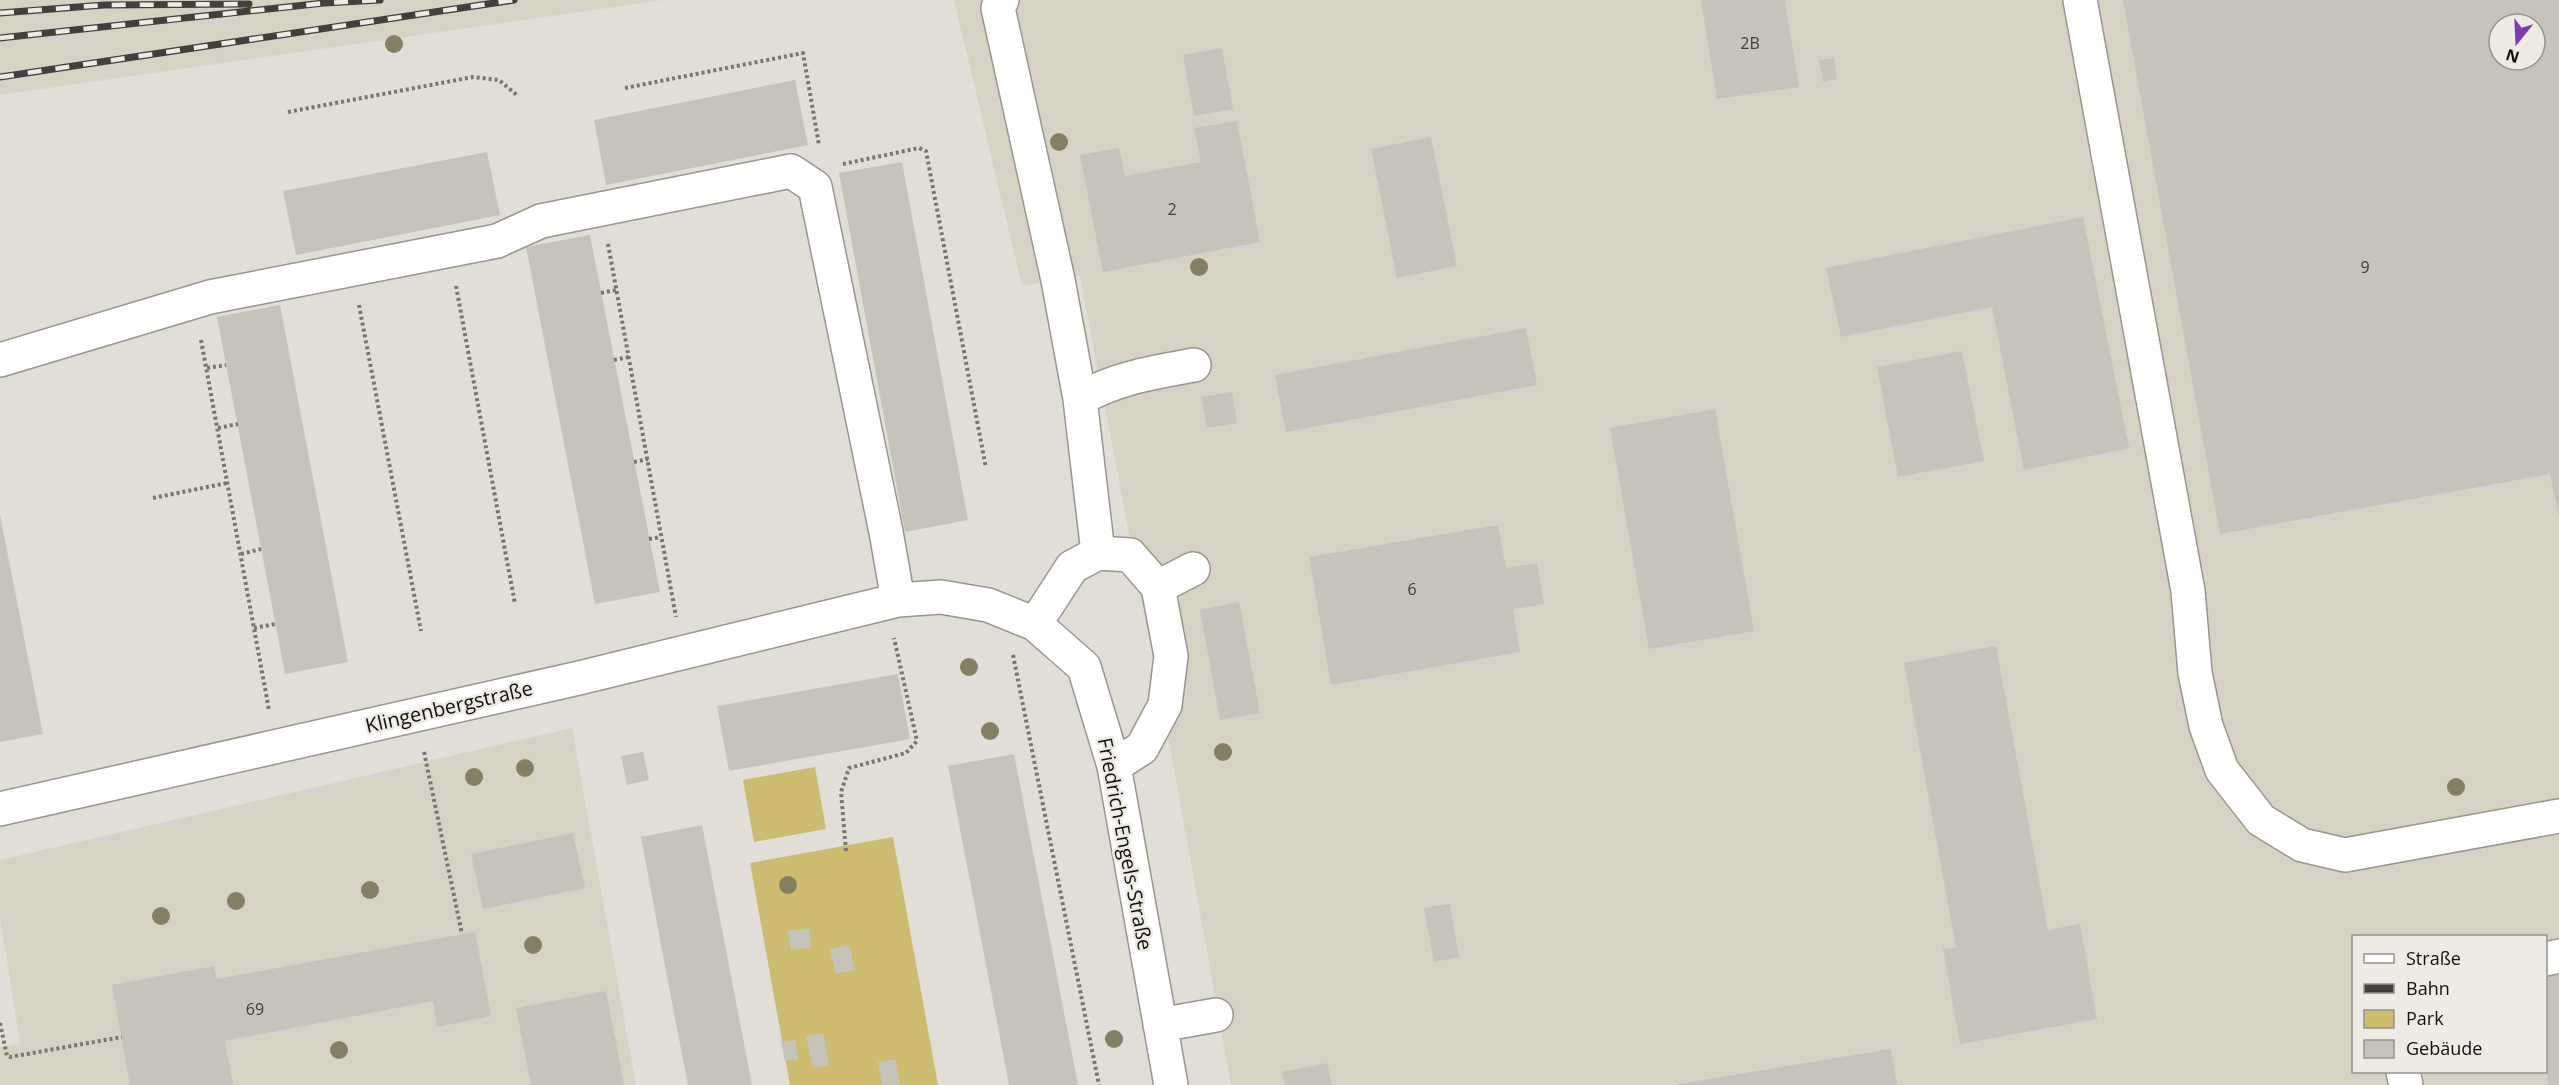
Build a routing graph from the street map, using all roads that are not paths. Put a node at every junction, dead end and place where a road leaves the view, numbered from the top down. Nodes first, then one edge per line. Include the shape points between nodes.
1 (1002, 0) edge
2 (2080, 0) edge
3 (0, 360) edge
4 (1194, 365) dead end
5 (1080, 399) junction
6 (1098, 553) junction
7 (1193, 569) dead end
8 (1158, 587) junction
9 (898, 600) junction
10 (1035, 624) junction
11 (1114, 766) junction
12 (0, 809) edge
13 (2559, 816) edge
14 (1216, 1016) dead end
15 (1160, 1025) junction
16 (1171, 1085) edge

1 - 5 street via 998,8
2 - 13 street via 2188,591 2195,673 2206,726 2222,770 2261,820 2302,845 2345,855
3 - 9 street via 194,302 498,241 542,221 791,171 813,175
4 - 5 street via 1101,386
5 - 6 street
6 - 8 street via 1130,555
6 - 10 street via 1072,567
7 - 8 street
8 - 11 street via 1171,657 1166,705 1142,747
9 - 10 street, Friedrich-Engels-Straße via 940,597 988,605
9 - 12 street, Klingenbergstraße via 579,678
10 - 11 street, Friedrich-Engels-Straße via 1084,667
11 - 15 street, Friedrich-Engels-Straße
14 - 15 street
15 - 16 street, Friedrich-Engels-Straße

